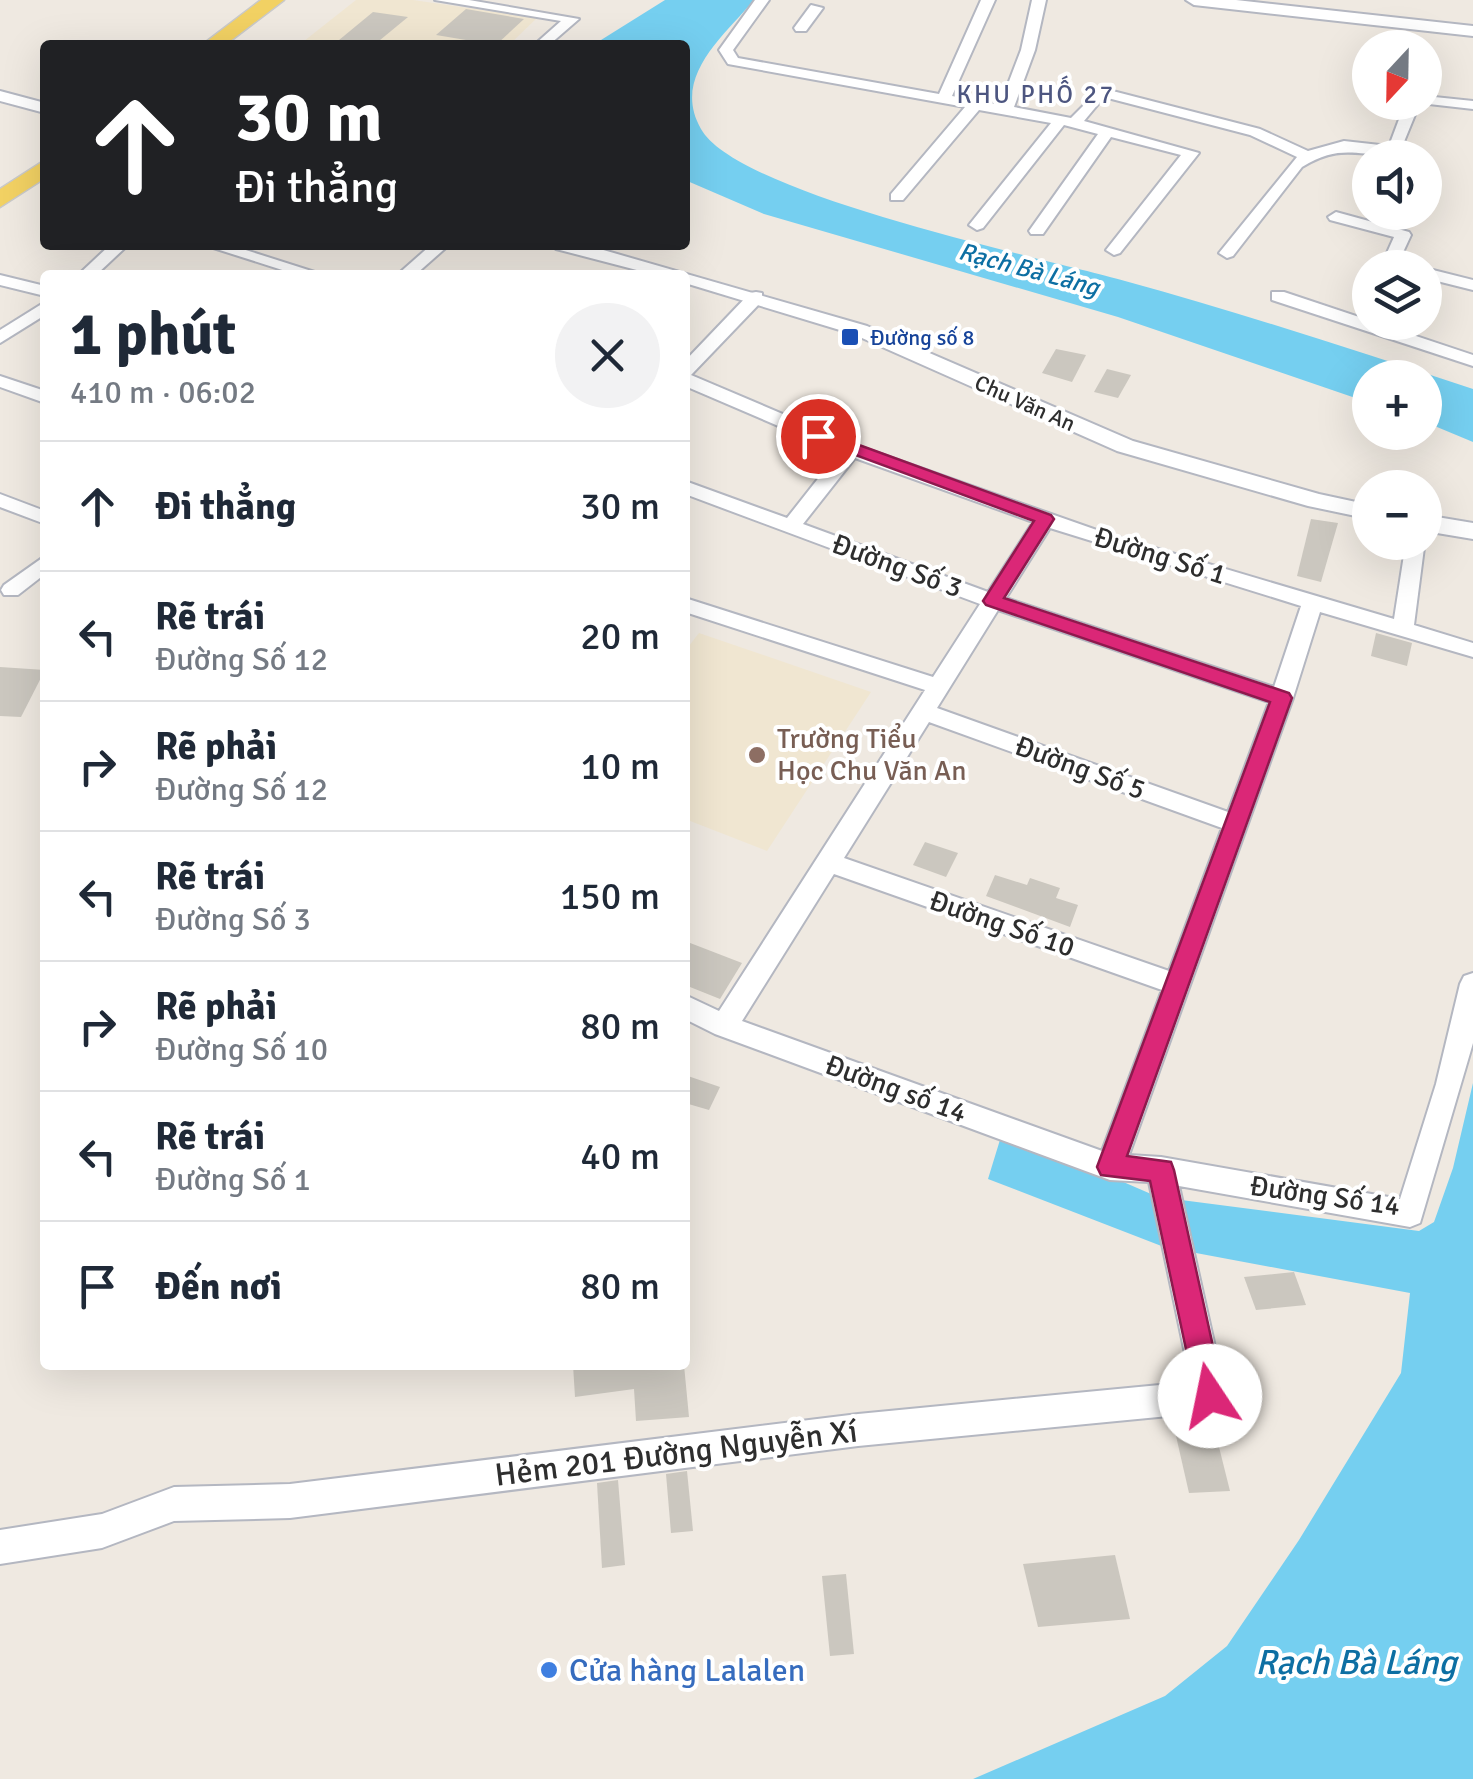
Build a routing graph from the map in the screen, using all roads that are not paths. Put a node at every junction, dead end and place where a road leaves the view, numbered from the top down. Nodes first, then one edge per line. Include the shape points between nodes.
1 (274, 0) edge
2 (442, 0) edge
3 (762, 0) edge
4 (988, 0) edge
5 (1039, 0) edge
6 (1194, 0) edge
7 (522, 5) edge
8 (1303, 6) edge
9 (816, 8) dead end
10 (801, 28) dead end
11 (1473, 30) edge
12 (219, 40) edge
13 (547, 40) edge
14 (0, 96) edge
15 (942, 100) junction
16 (1442, 102) edge
17 (1473, 105) edge
18 (974, 106) junction
19 (40, 107) edge
20 (1005, 112) junction
21 (1406, 120) edge
22 (1067, 122) junction
23 (1107, 132) junction
24 (1308, 156) junction
25 (40, 171) edge
26 (897, 197) dead end
27 (0, 200) edge
28 (1336, 217) dead end
29 (977, 225) dead end
30 (1037, 231) dead end
31 (114, 250) edge
32 (229, 250) edge
33 (435, 250) edge
34 (581, 250) edge
35 (1114, 250) dead end
36 (1397, 250) edge
37 (1226, 254) dead end
38 (92, 270) edge
39 (299, 270) edge
40 (411, 270) edge
41 (659, 270) edge
42 (1442, 277) edge
43 (690, 278) edge
44 (0, 280) edge
45 (1473, 285) edge
46 (40, 290) edge
47 (1278, 296) dead end
48 (756, 297) junction
49 (40, 310) edge
50 (0, 338) edge
51 (1473, 361) edge
52 (690, 366) edge
53 (0, 381) edge
54 (690, 381) edge
55 (40, 394) edge
56 (851, 450) junction
57 (690, 489) edge
58 (0, 500) edge
59 (1352, 508) edge
60 (40, 516) edge
61 (1045, 519) junction
62 (791, 526) junction
63 (1442, 526) edge
64 (1473, 531) edge
65 (1413, 560) edge
66 (40, 567) edge
67 (11, 590) dead end
68 (993, 601) junction
69 (1312, 603) junction
70 (690, 607) edge
71 (1403, 629) junction
72 (1473, 650) edge
73 (939, 687) junction
74 (1282, 698) junction
75 (923, 711) junction
76 (1236, 824) junction
77 (828, 862) junction
78 (1473, 984) edge
79 (1176, 986) junction
80 (690, 1009) edge
81 (724, 1026) junction
82 (1110, 1167) junction
83 (1161, 1170) junction
84 (0, 1547) edge

1 - 12 main road
2 - 7 street
3 - 15 street via 726,50 733,62
4 - 15 street
5 - 20 street
6 - 8 street
7 - 13 street via 572,19
8 - 11 street
9 - 10 street
14 - 19 street
15 - 18 street
16 - 17 street
18 - 20 street
18 - 26 street
20 - 22 street
21 - 24 street via 1394,151 1342,143
22 - 23 street
22 - 24 street via 1101,92 1255,132
22 - 29 street
23 - 30 street
23 - 35 street via 1191,153
24 - 37 street
25 - 27 main road
28 - 36 street via 1404,235
31 - 38 street
32 - 39 street
33 - 40 street
34 - 41 street, Chu Văn An
42 - 45 street
43 - 48 street, Chu Văn An
44 - 46 street
47 - 51 street
48 - 52 street
48 - 59 street, Chu Văn An via 860,330 1124,446
49 - 50 street
53 - 55 street
54 - 56 street, Đường Số 1
56 - 61 street, Đường Số 1
56 - 62 street
57 - 62 street, Đường Số 3
58 - 60 street
61 - 68 street
61 - 69 street, Đường Số 1
62 - 68 street, Đường Số 3
63 - 64 street
65 - 71 street
66 - 67 street
68 - 73 street
68 - 74 street, Đường Số 3
69 - 71 street, Đường Số 1
69 - 74 street
70 - 73 street
71 - 72 street, Đường Số 1
73 - 75 street
74 - 76 street
75 - 76 street, Đường Số 5
75 - 77 street
76 - 79 street
77 - 79 street, Đường Số 10
77 - 81 street
78 - 83 street, Đường Số 14 via 1410,1214
79 - 82 street
80 - 81 street, Đường số 14
81 - 82 street, Đường số 14
82 - 83 street, Đường số 14
83 - 84 street, Hẻm 201 Đường Nguyễn Xí via 1210,1396 858,1430 290,1502 174,1504 102,1531

